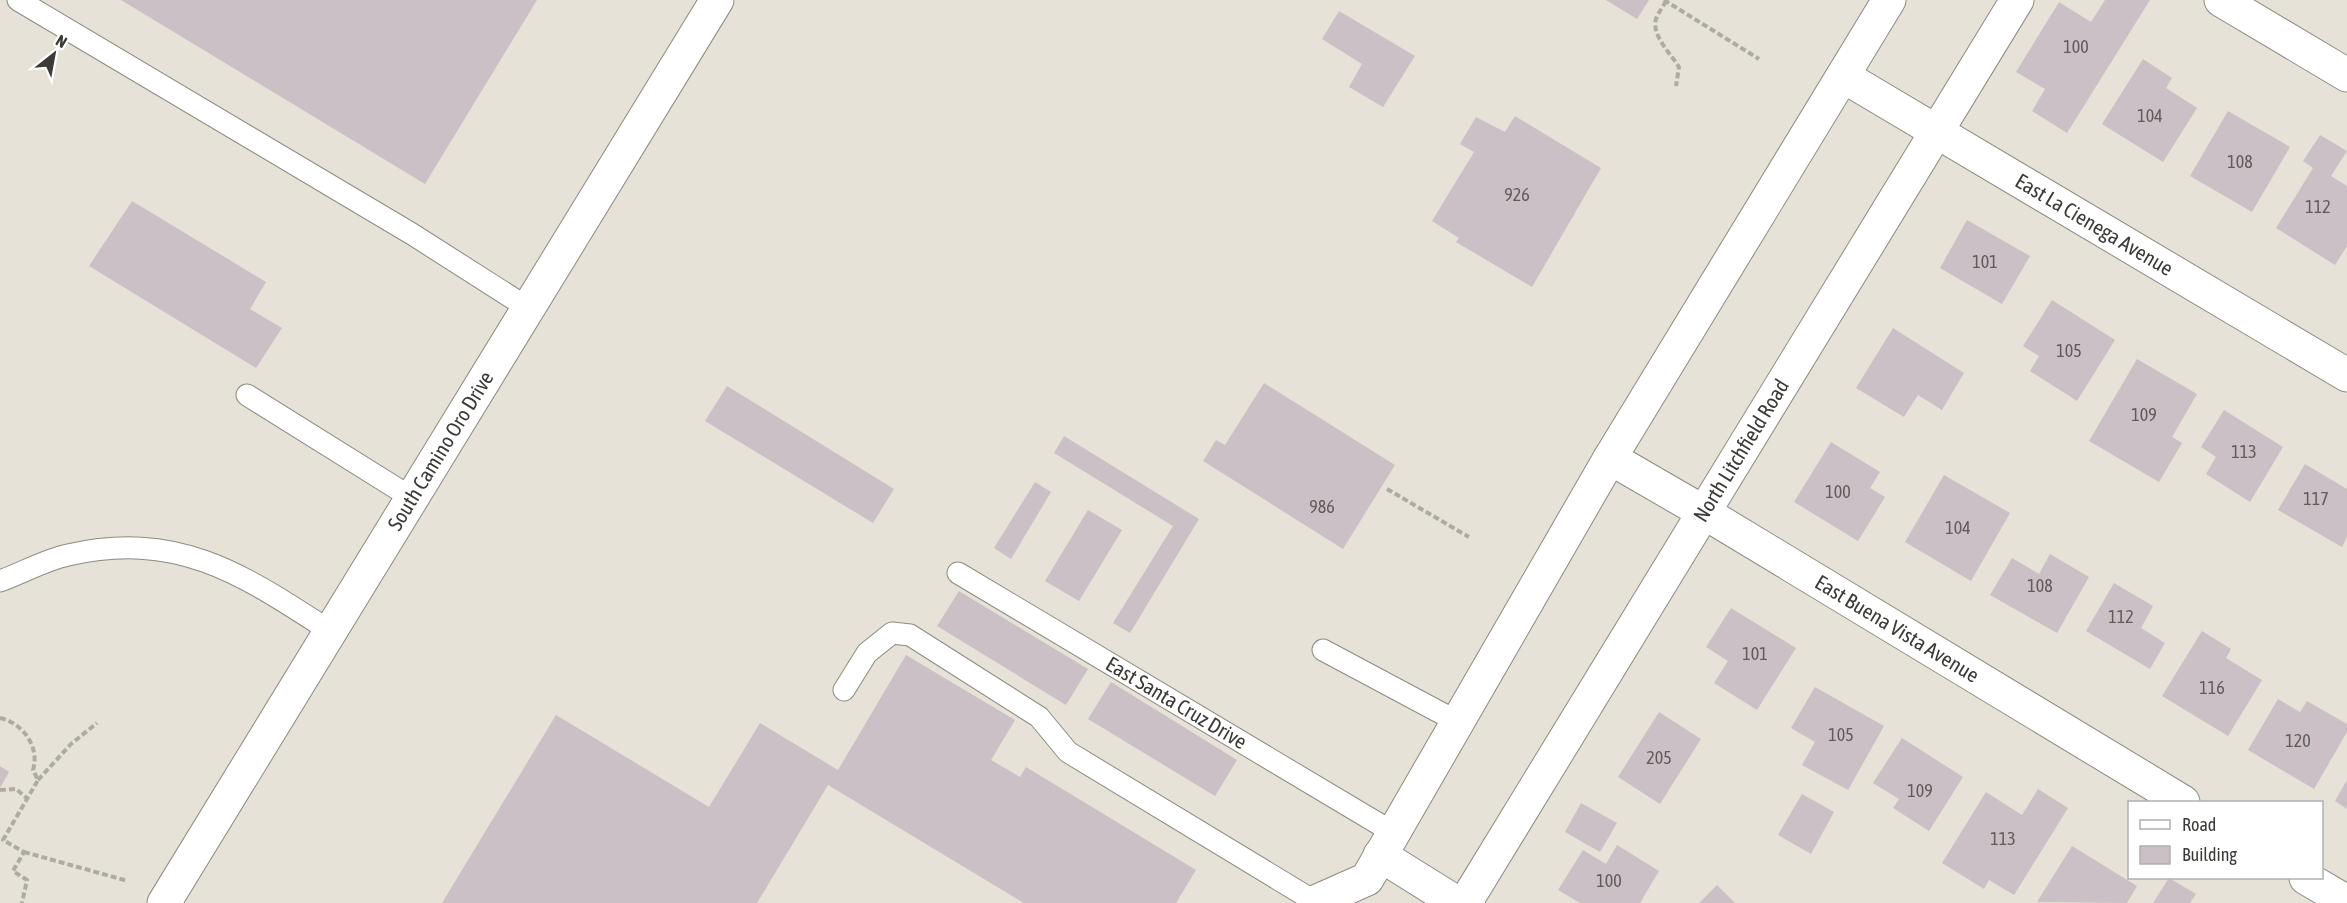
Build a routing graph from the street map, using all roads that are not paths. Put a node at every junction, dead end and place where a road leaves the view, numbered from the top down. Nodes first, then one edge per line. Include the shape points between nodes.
1 (18, 0) edge
2 (717, 0) edge
3 (1889, 0) edge
4 (2017, 0) edge
5 (2221, 0) edge
6 (2347, 75) edge
7 (1843, 76) junction
8 (1938, 131) junction
9 (528, 308) junction
10 (2347, 375) edge
11 (248, 395) dead end
12 (1610, 458) junction
13 (412, 498) junction
14 (1705, 513) junction
15 (958, 573) dead end
16 (0, 581) edge
17 (330, 631) junction
18 (1323, 650) dead end
19 (844, 690) dead end
20 (1458, 722) junction
21 (2181, 801) edge
22 (1378, 868) edge
23 (2308, 879) edge
24 (1314, 902) edge
25 (2347, 902) edge
26 (164, 903) edge
27 (1457, 903) edge
28 (1465, 903) edge

1 - 9 lane via 412,234
2 - 9 street, South Camino Oro Drive
3 - 7 street
4 - 8 street, North Litchfield Road
5 - 6 street
7 - 8 street, East La Cienega Avenue
7 - 12 street
8 - 10 street, East La Cienega Avenue
8 - 14 street, North Litchfield Road
9 - 13 street, South Camino Oro Drive
11 - 13 lane
12 - 14 street, East Buena Vista Avenue
12 - 20 street
13 - 17 street, South Camino Oro Drive
14 - 21 street, East Buena Vista Avenue
14 - 28 street, North Litchfield Road
15 - 22 lane, East Santa Cruz Drive
16 - 17 lane via 67,555 122,547 168,550 216,564 268,591
17 - 26 street, South Camino Oro Drive
18 - 20 lane
19 - 24 lane via 867,653 892,633 910,635 1039,717 1068,752
20 - 22 street
22 - 24 street
22 - 27 street, East Santa Cruz Drive
23 - 25 street

